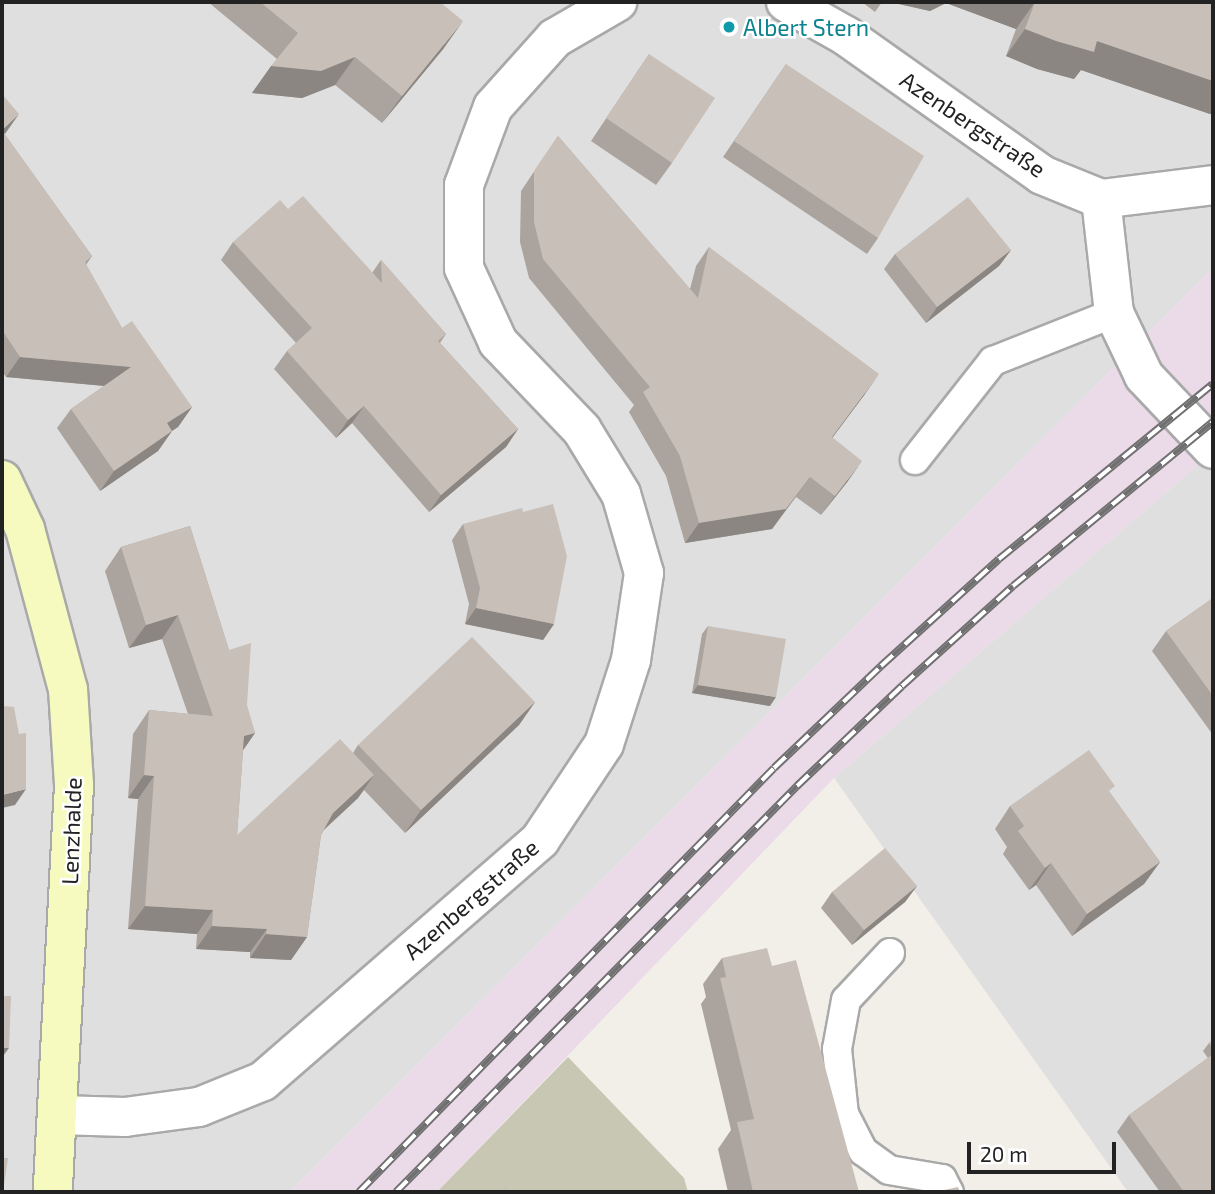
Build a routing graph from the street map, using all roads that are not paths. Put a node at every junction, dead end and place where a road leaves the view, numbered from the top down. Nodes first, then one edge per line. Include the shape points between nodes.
1 (617, 2) edge
2 (786, 2) edge
3 (1213, 186) edge
4 (1101, 199) junction
5 (1114, 313) junction
6 (1213, 449) edge
7 (915, 460) dead end
8 (2, 480) edge
9 (890, 953) dead end
10 (60, 1115) junction
11 (53, 1192) edge
12 (949, 1192) edge

1 - 10 street, Azenbergstraße via 555,38 493,107 464,185 464,268 498,342 583,430 621,494 644,573 631,660 604,744 540,839 263,1081 199,1107 125,1116
2 - 4 street, Azenbergstraße via 846,36 1042,174
3 - 4 street
4 - 5 street
5 - 6 street via 1144,376
5 - 7 lane via 993,361
8 - 10 street, Lenzhalde via 24,529 68,689 74,785
9 - 12 lane via 846,1000 837,1049 844,1114 863,1151 889,1170 942,1180
10 - 11 street, Lenzhalde

